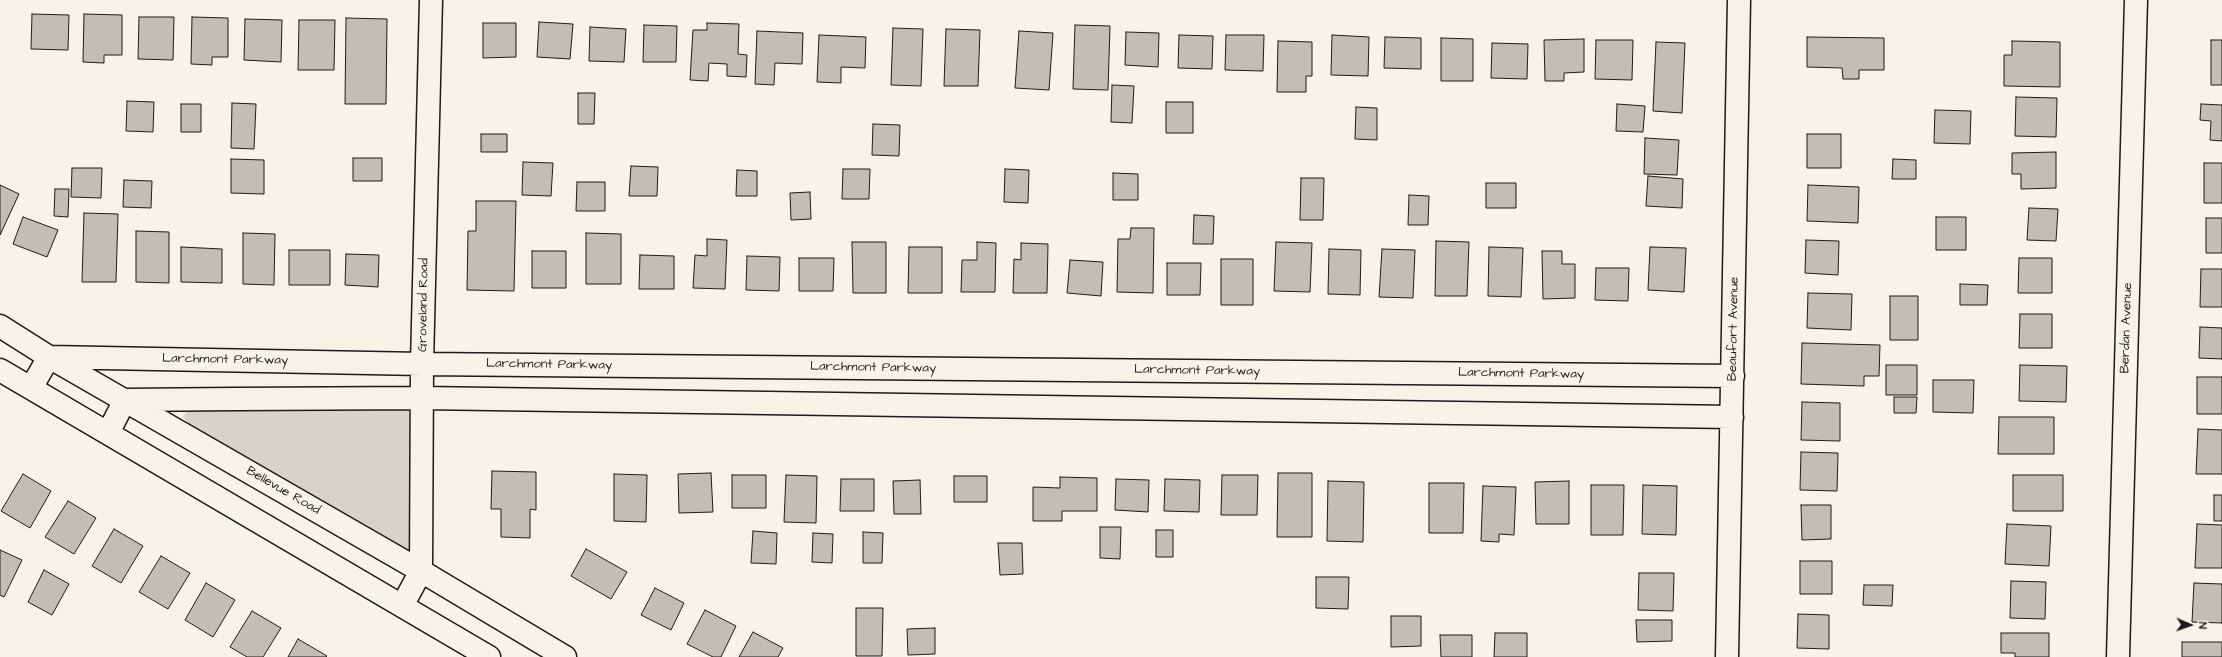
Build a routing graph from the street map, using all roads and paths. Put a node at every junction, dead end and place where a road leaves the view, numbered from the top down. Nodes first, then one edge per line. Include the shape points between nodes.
1 (431, 0) edge
2 (1739, 0) edge
3 (2136, 0) edge
4 (0, 326) edge
5 (49, 357) junction
6 (422, 364) junction
7 (0, 370) edge
8 (1733, 376) junction
9 (31, 388) junction
10 (422, 398) junction
11 (125, 400) junction
12 (1732, 417) junction
13 (108, 433) junction
14 (421, 571) junction
15 (402, 606) junction
16 (489, 657) edge
17 (565, 657) edge
18 (1727, 657) edge
19 (2118, 657) edge

1 - 6 street, Groveland Road
2 - 8 street, Beaufort Avenue
3 - 19 street, Berdan Avenue
4 - 5 street, Bellevue Road
5 - 6 street, Larchmont Parkway
5 - 9 street
5 - 11 street, Bellevue Road
6 - 8 street, Larchmont Parkway
6 - 10 street, Groveland Road
7 - 9 street
8 - 12 street, Beaufort Avenue
9 - 13 street
10 - 11 street
10 - 12 street
10 - 14 street, Groveland Road
11 - 13 street
11 - 14 street, Bellevue Road
12 - 18 street, Beaufort Avenue
13 - 15 street
14 - 15 street, Groveland Road
14 - 17 street, Bellevue Road
15 - 16 street

